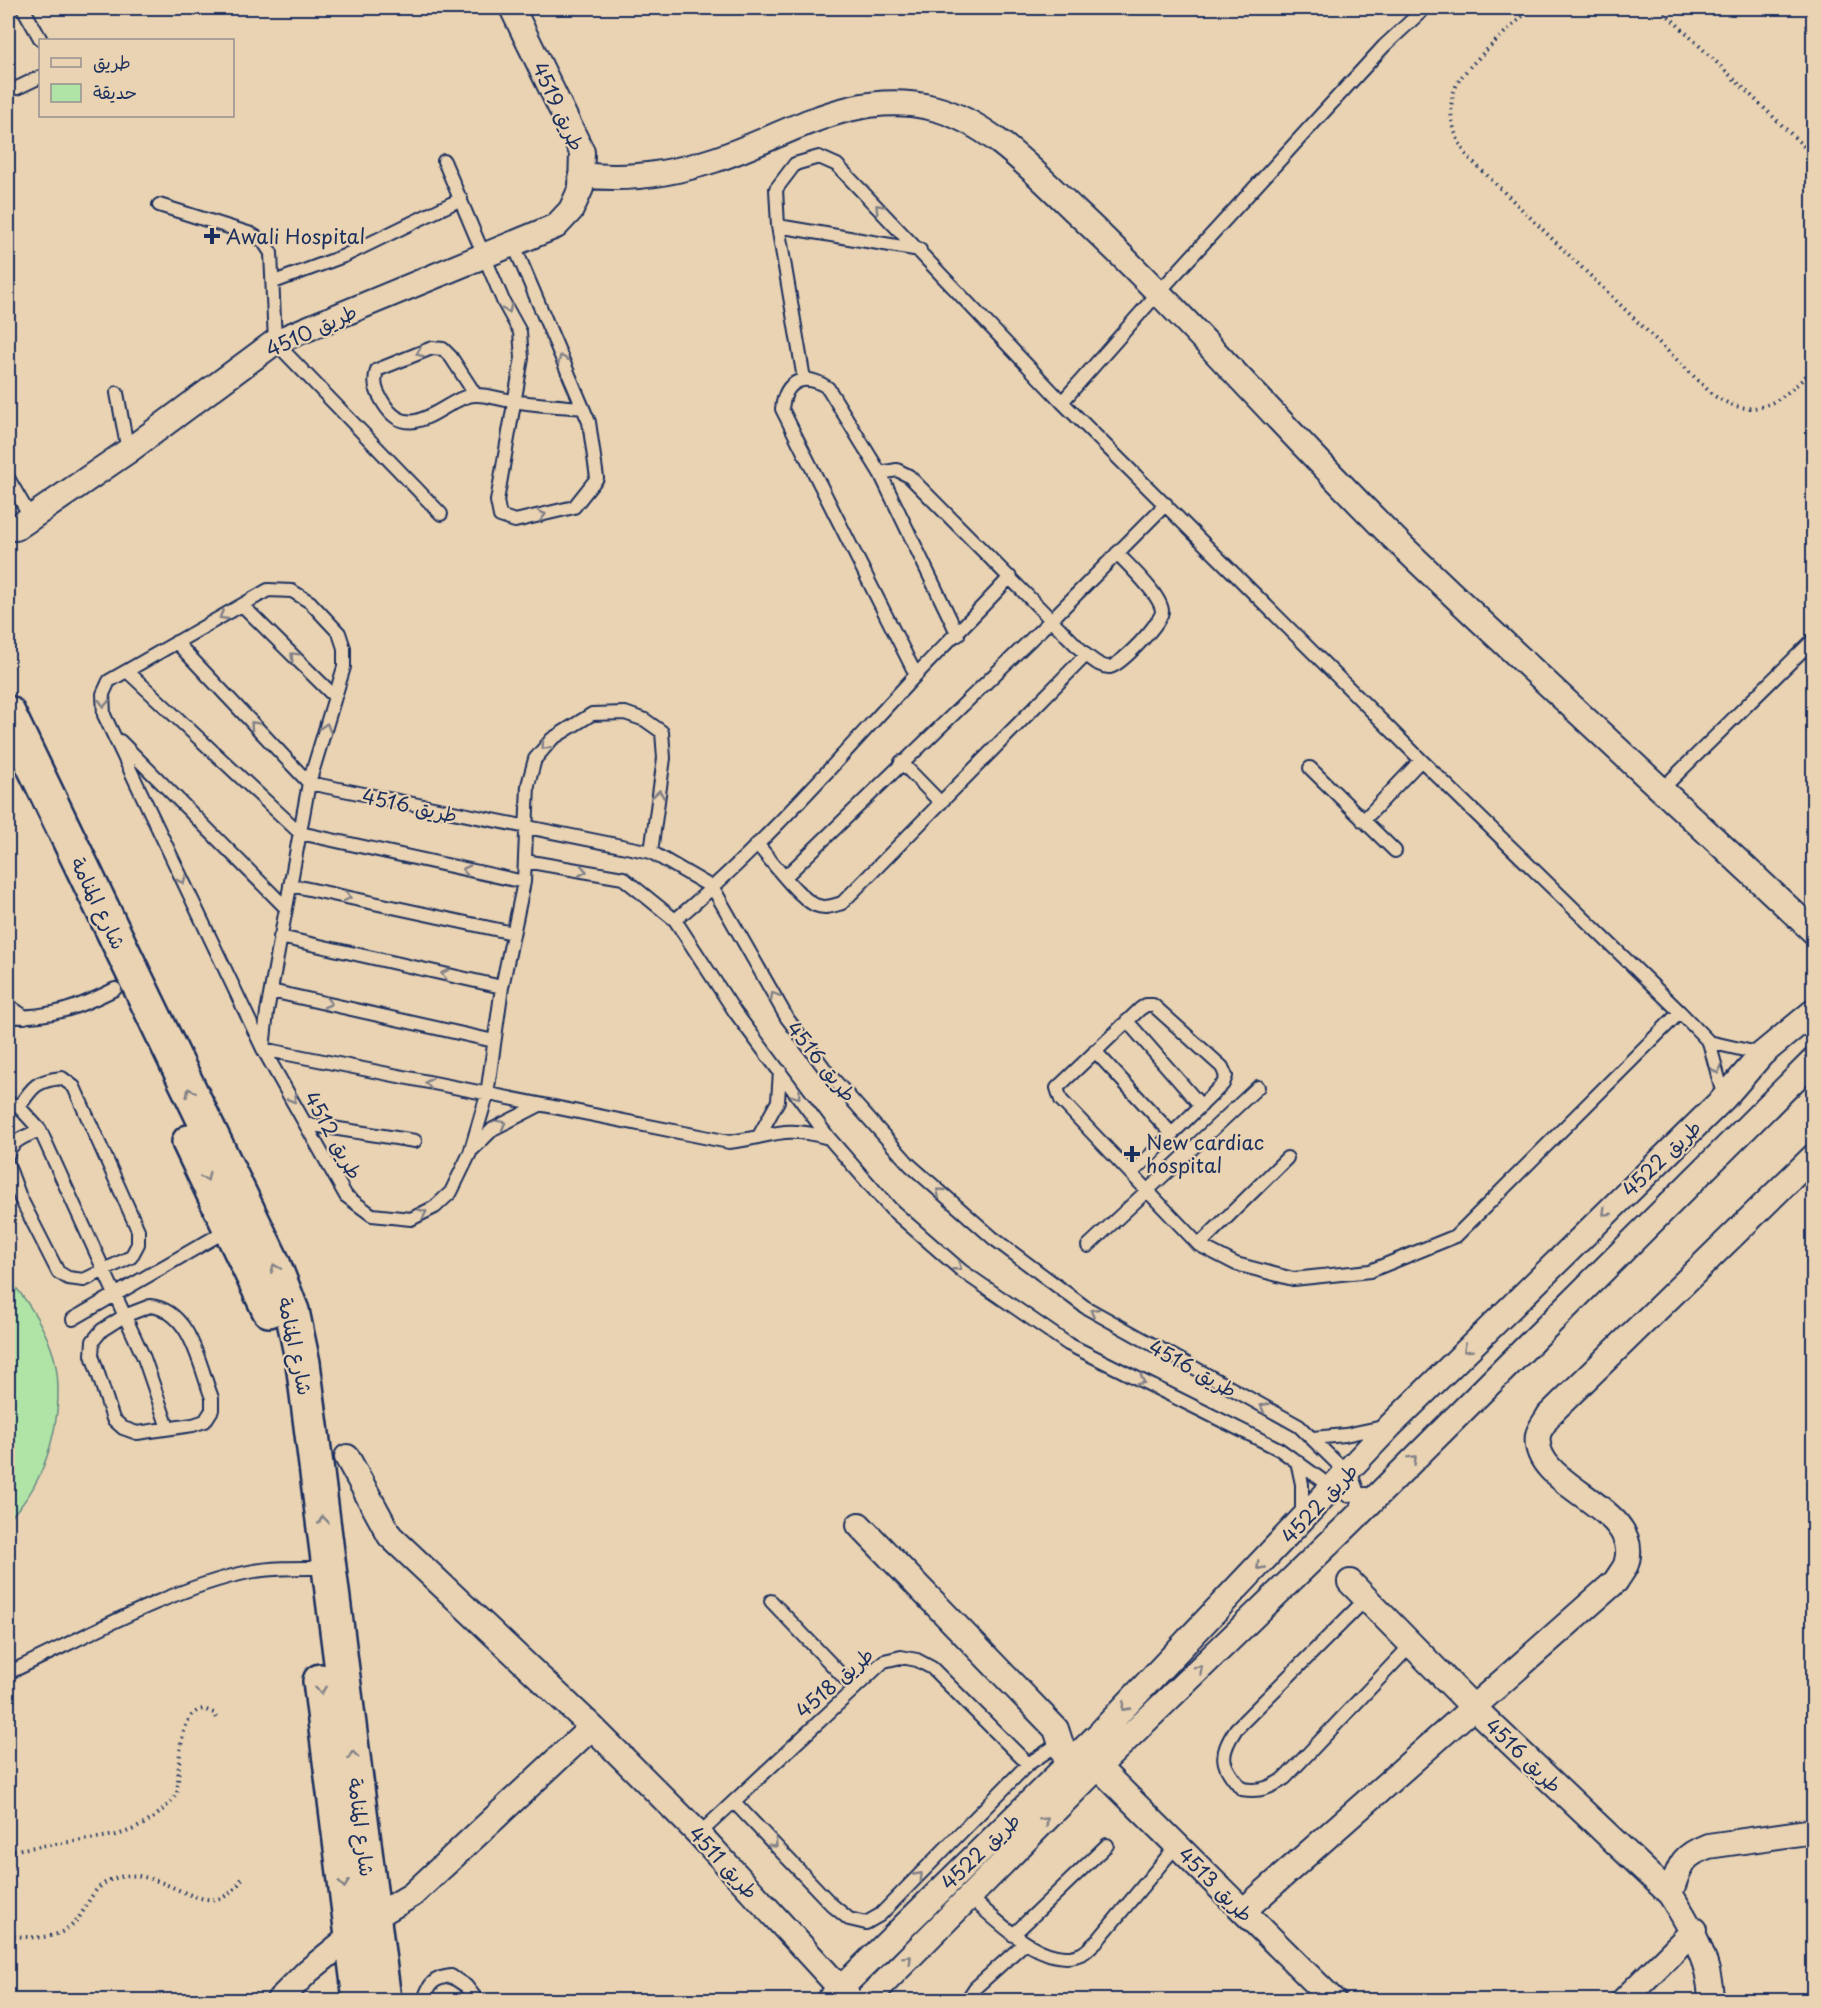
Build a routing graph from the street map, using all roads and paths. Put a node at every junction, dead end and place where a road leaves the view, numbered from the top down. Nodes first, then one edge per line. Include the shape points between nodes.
1 (23, 8) edge
2 (512, 8) edge
3 (1425, 8) edge
4 (1531, 8) edge
5 (1660, 8) edge
6 (40, 39) edge
7 (39, 77) edge
8 (8, 88) edge
9 (1814, 156) edge
10 (444, 161) dead end
11 (582, 176) junction
12 (461, 199) junction
13 (159, 205) dead end
14 (778, 226) junction
15 (513, 243) junction
16 (920, 250) junction
17 (485, 255) junction
18 (274, 282) junction
19 (1159, 292) junction
20 (275, 342) junction
21 (1814, 368) edge
22 (804, 379) junction
23 (117, 393) dead end
24 (475, 394) junction
25 (514, 401) junction
26 (1062, 402) junction
27 (583, 408) junction
28 (128, 451) junction
29 (880, 473) junction
30 (8, 478) edge
31 (1166, 504) junction
32 (441, 514) dead end
33 (15, 528) edge
34 (1118, 553) junction
35 (1010, 578) junction
36 (242, 605) junction
37 (1052, 619) junction
38 (958, 635) junction
39 (1814, 639) edge
40 (176, 642) junction
41 (1086, 655) junction
42 (127, 671) junction
43 (916, 675) junction
44 (335, 697) junction
45 (8, 714) edge
46 (113, 734) junction
47 (1421, 760) junction
48 (901, 762) junction
49 (8, 765) edge
50 (1310, 768) dead end
51 (309, 783) junction
52 (1662, 789) junction
53 (941, 803) junction
54 (1363, 820) junction
55 (527, 829) junction
56 (300, 833) junction
57 (757, 844) junction
58 (1395, 851) dead end
59 (651, 852) junction
60 (525, 861) junction
61 (785, 877) junction
62 (524, 882) junction
63 (290, 885) junction
64 (713, 888) junction
65 (286, 908) junction
66 (675, 920) junction
67 (1814, 932) edge
68 (513, 933) junction
69 (280, 937) junction
70 (502, 987) junction
71 (115, 988) junction
72 (270, 991) junction
73 (8, 1005) edge
74 (1814, 1011) edge
75 (1680, 1012) junction
76 (8, 1017) edge
77 (25, 1017) junction
78 (1126, 1021) junction
79 (494, 1041) junction
80 (1709, 1042) junction
81 (263, 1049) junction
82 (1095, 1051) junction
83 (1762, 1054) junction
84 (1814, 1060) edge
85 (780, 1071) junction
86 (1258, 1087) dead end
87 (487, 1095) junction
88 (1724, 1098) junction
89 (13, 1105) edge
90 (541, 1105) junction
91 (1201, 1106) junction
92 (307, 1124) junction
93 (40, 1130) junction
94 (760, 1134) junction
95 (1172, 1134) junction
96 (829, 1137) junction
97 (415, 1141) dead end
98 (470, 1153) junction
99 (8, 1154) edge
100 (1814, 1156) edge
101 (1287, 1158) dead end
102 (8, 1165) edge
103 (1132, 1173) junction
104 (1149, 1189) junction
105 (241, 1222) junction
106 (1199, 1245) junction
107 (1088, 1246) dead end
108 (104, 1271) junction
109 (115, 1295) junction
110 (124, 1316) junction
111 (73, 1319) dead end
112 (1390, 1426) junction
113 (168, 1428) junction
114 (1313, 1438) junction
115 (347, 1457) dead end
116 (1297, 1461) junction
117 (1340, 1481) junction
118 (1387, 1485) junction
119 (1359, 1496) junction
120 (1301, 1522) junction
121 (1351, 1522) junction
122 (859, 1525) dead end
123 (318, 1568) junction
124 (1358, 1590) joint
125 (771, 1601) dead end
126 (1412, 1644) junction
127 (8, 1673) edge
128 (853, 1688) junction
129 (1473, 1707) junction
130 (217, 1718) dead end
131 (592, 1727) junction
132 (1098, 1735) junction
133 (1058, 1736) junction
134 (1028, 1764) junction
135 (1068, 1766) junction
136 (1098, 1767) junction
137 (734, 1802) junction
138 (1814, 1831) edge
139 (699, 1834) junction
140 (1107, 1845) dead end
141 (1177, 1845) junction
142 (8, 1851) edge
143 (244, 1875) dead end
144 (1670, 1894) junction
145 (970, 1897) junction
146 (1243, 1911) junction
147 (362, 1928) junction
148 (1694, 1930) junction
149 (8, 1935) edge
150 (1012, 1935) junction
151 (1025, 1943) junction
152 (840, 1997) edge
153 (279, 2001) edge
154 (360, 2001) edge
155 (384, 2001) edge
156 (424, 2001) edge
157 (477, 2001) edge
158 (867, 2001) edge
159 (967, 2001) edge
160 (1333, 2001) edge
161 (1624, 2001) edge
162 (1712, 2001) edge

1 - 6 lane
2 - 11 street, طريق 4519 via 582,152
3 - 19 lane via 1384,46
4 - 21 path via 1458,81 1451,115 1457,138 1468,157 1713,395 1745,408 1775,403
5 - 9 path
7 - 8 lane via 17,88
10 - 12 lane
11 - 15 street, طريق 4519 via 571,210 556,226
11 - 19 street via 655,176 715,160 835,111 890,104 934,108 983,129
12 - 17 lane
12 - 18 lane via 344,256
13 - 18 lane via 263,241 271,254
14 - 16 lane
16 -> 14 lane via 837,165 819,157 795,164 776,189
14 - 22 lane
15 - 17 street, طريق 4519
27 -> 15 lane
16 - 26 lane
17 - 20 street, طريق 4510
17 -> 25 lane via 520,332 522,358
18 - 20 lane
19 - 26 lane
19 - 52 street via 1402,546
20 - 28 street, طريق 4510
20 - 32 lane
22 - 29 lane via 818,381 828,388
22 - 43 lane via 792,385 784,396 782,409
23 - 28 lane
24 -> 24 lane via 443,348 432,348 377,370 374,381 390,414 401,421 420,420
24 - 25 lane
25 - 27 lane
25 -> 27 lane via 497,501 500,516 515,521 574,507 597,478 589,422
26 - 31 lane
28 - 33 street, طريق 4510
29 - 35 lane via 897,470 909,476
29 - 38 lane
30 - 33 lane
31 - 34 lane
31 - 47 lane
34 - 37 lane
34 - 41 lane via 1160,601 1159,623 1110,667 1099,665
35 - 37 lane
35 - 38 lane
36 -> 40 lane, طريق 4512
44 -> 36 lane
36 - 44 lane, طريق 4512 via 268,590 292,591 309,602 339,633 344,648 344,667
37 - 41 lane
37 - 48 lane
38 - 43 lane
39 - 52 lane
40 - 42 lane, طريق 4512
51 -> 40 lane
41 - 53 lane
42 -> 46 lane, طريق 4512 via 109,681 103,694 104,715
42 - 56 lane
43 - 57 lane via 860,739
51 -> 44 lane, طريق 4512
105 -> 45 street, شارع المنامة
46 - 65 lane
46 -> 81 lane, طريق 4512
47 - 54 lane
47 - 75 lane
48 - 53 lane
48 - 61 lane
49 - 71 street, شارع المنامة
50 - 54 lane
51 - 55 lane, طريق 4516
51 - 56 lane
52 - 67 street
53 - 61 lane via 842,903 827,908 813,904
54 - 58 lane
55 - 59 lane, طريق 4516
59 -> 55 lane via 665,744 662,732 625,713 592,714 552,739 535,759 528,785
55 - 60 lane, طريق 4512
62 -> 56 lane
56 - 63 lane
57 - 61 lane
57 - 64 lane
59 - 64 lane, طريق 4516
60 - 62 lane, طريق 4512
60 -> 66 lane, طريق 4516 via 623,878
62 - 68 lane, طريق 4512
63 - 65 lane
63 -> 68 lane
64 - 66 lane
114 -> 64 lane, طريق 4516 via 1299,1426 1085,1306 993,1238 910,1165 828,1073 787,1018
65 - 69 lane
66 - 85 lane, طريق 4516 via 735,1012
68 - 70 lane, طريق 4512
70 -> 69 lane
69 - 72 lane
70 - 79 lane, طريق 4512
71 - 77 lane via 76,1009
71 -> 105 street, شارع المنامة
72 -> 79 lane
72 - 81 lane
73 - 77 lane
74 - 83 street, طريق 4522
75 - 80 lane
75 - 106 lane via 1456,1236 1370,1271 1293,1279 1236,1264
76 - 77 lane
78 - 82 lane
78 - 91 lane
78 - 91 lane via 1146,1005 1153,1005 1222,1067 1226,1076 1223,1084
79 - 87 lane, طريق 4512
80 - 83 lane
80 -> 88 lane
87 -> 81 lane
81 -> 92 lane, طريق 4512
82 - 95 lane
82 - 103 lane via 1057,1088 1058,1095
83 - 88 street, طريق 4522
118 -> 84 street, طريق 4522
85 - 94 lane via 778,1101
85 -> 96 lane, طريق 4516
86 - 104 lane
87 - 90 lane
87 - 98 lane, طريق 4512
88 -> 112 street, طريق 4522
89 - 93 lane
89 - 108 lane via 48,1079 62,1078 74,1087 138,1230 138,1244 130,1257
90 - 94 lane via 729,1142
98 -> 90 lane via 493,1129
91 - 95 lane
92 - 97 lane
92 -> 98 lane, طريق 4512 via 346,1196 372,1215 411,1219 435,1208 451,1192
93 - 99 lane via 19,1140
93 - 108 lane
94 - 96 lane via 795,1130
95 - 103 lane
96 -> 116 lane, طريق 4516 via 891,1209 962,1271 1068,1344
100 - 129 street via 1549,1415 1538,1434 1540,1453 1549,1467 1615,1523 1627,1538 1627,1561 1616,1581
101 - 106 lane
102 - 108 lane via 58,1272 84,1280
103 - 104 lane
104 - 106 lane
104 - 107 lane
105 - 109 lane
105 - 123 street, شارع المنامة via 283,1358
108 - 109 lane
109 - 110 lane
109 - 111 lane
110 - 113 lane via 144,1358
110 - 113 lane via 93,1341 92,1355 113,1419 137,1433
110 - 113 lane via 150,1306 163,1307 184,1325 212,1398 212,1410 205,1421
112 - 114 lane
112 - 117 street, طريق 4522
114 - 117 lane, طريق 4516
115 - 131 street, طريق 4511 via 390,1536
116 - 117 lane, طريق 4516
116 - 120 lane via 1303,1501
117 - 119 lane, طريق 4516
117 - 119 lane, طريق 4516 via 1353,1479
117 - 120 street, طريق 4522
118 - 119 lane
118 - 121 street, طريق 4522
119 - 121 lane
120 -> 132 street, طريق 4522
136 -> 121 street, طريق 4522
122 - 133 street
123 - 127 lane via 251,1572 216,1580
123 - 147 street, شارع المنامة
124 - 126 street, طريق 4516
124 - 126 lane via 1225,1746 1223,1762 1242,1789 1270,1788 1285,1778
125 - 128 lane
126 - 129 street, طريق 4516
128 - 134 lane, طريق 4518 via 884,1661 901,1657 917,1660 953,1686
128 - 137 lane, طريق 4518
129 - 144 street, طريق 4516
129 - 146 street
130 - 142 path via 204,1708 189,1717 180,1749 177,1794 141,1826 116,1835
131 - 139 street, طريق 4511
131 - 147 street via 412,1895
132 - 133 street
132 - 135 street, طريق 4522
133 - 134 lane
133 - 135 street
137 -> 134 lane via 832,1905 849,1919 866,1923 880,1916
135 - 152 street, طريق 4522
136 - 141 street, طريق 4513
145 -> 136 street, طريق 4522
137 - 139 lane, طريق 4518
138 - 144 street via 1708,1846 1692,1852 1682,1860
139 - 152 street, طريق 4511
140 - 150 lane
141 - 146 street, طريق 4513
141 - 151 lane via 1084,1953 1069,1957 1053,1955
143 - 149 path via 228,1894 211,1900 191,1897 152,1878 114,1878 95,1890 80,1917 65,1930 45,1937
144 - 148 street, طريق 4516
145 - 150 lane
158 -> 145 street, طريق 4522
146 - 160 street, طريق 4513
147 - 153 street via 308,1971
147 - 154 street, شارع المنامة
147 - 155 street, شارع المنامة
148 - 161 street
148 - 162 street, طريق 4516
150 - 151 lane
151 - 159 lane via 975,1988
156 - 157 lane via 429,1984 451,1976 466,1986

